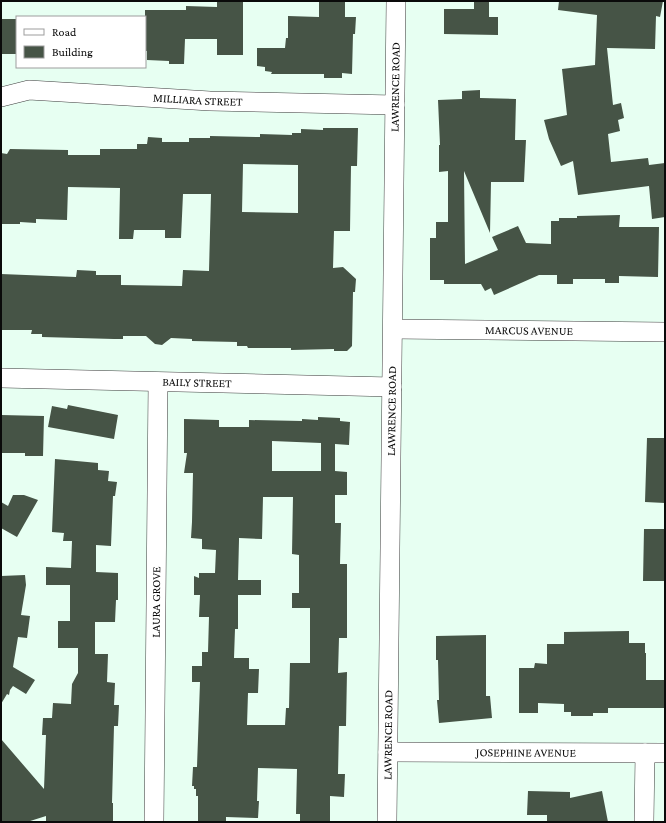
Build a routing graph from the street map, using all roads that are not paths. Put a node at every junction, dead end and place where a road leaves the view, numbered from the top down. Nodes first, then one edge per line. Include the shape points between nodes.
1 (396, 1) edge
2 (1, 97) edge
3 (395, 105) junction
4 (393, 329) junction
5 (665, 332) edge
6 (1, 378) edge
7 (158, 382) junction
8 (392, 387) junction
9 (388, 752) junction
10 (645, 753) junction
11 (665, 753) edge
12 (154, 822) edge
13 (387, 822) edge
14 (644, 822) edge

1 - 3 street, LAWRENCE ROAD
2 - 3 street, MILLIARA STREET via 29,90 210,101
3 - 4 street, LAWRENCE ROAD
4 - 5 street, MARCUS AVENUE
4 - 8 street, LAWRENCE ROAD
6 - 7 street, BAILY STREET
7 - 8 street, BAILY STREET
7 - 12 street, LAURA GROVE
8 - 9 street, LAWRENCE ROAD
9 - 10 street, JOSEPHINE AVENUE
9 - 13 street, LAWRENCE ROAD
10 - 11 street, JOSEPHINE AVENUE
10 - 14 street

